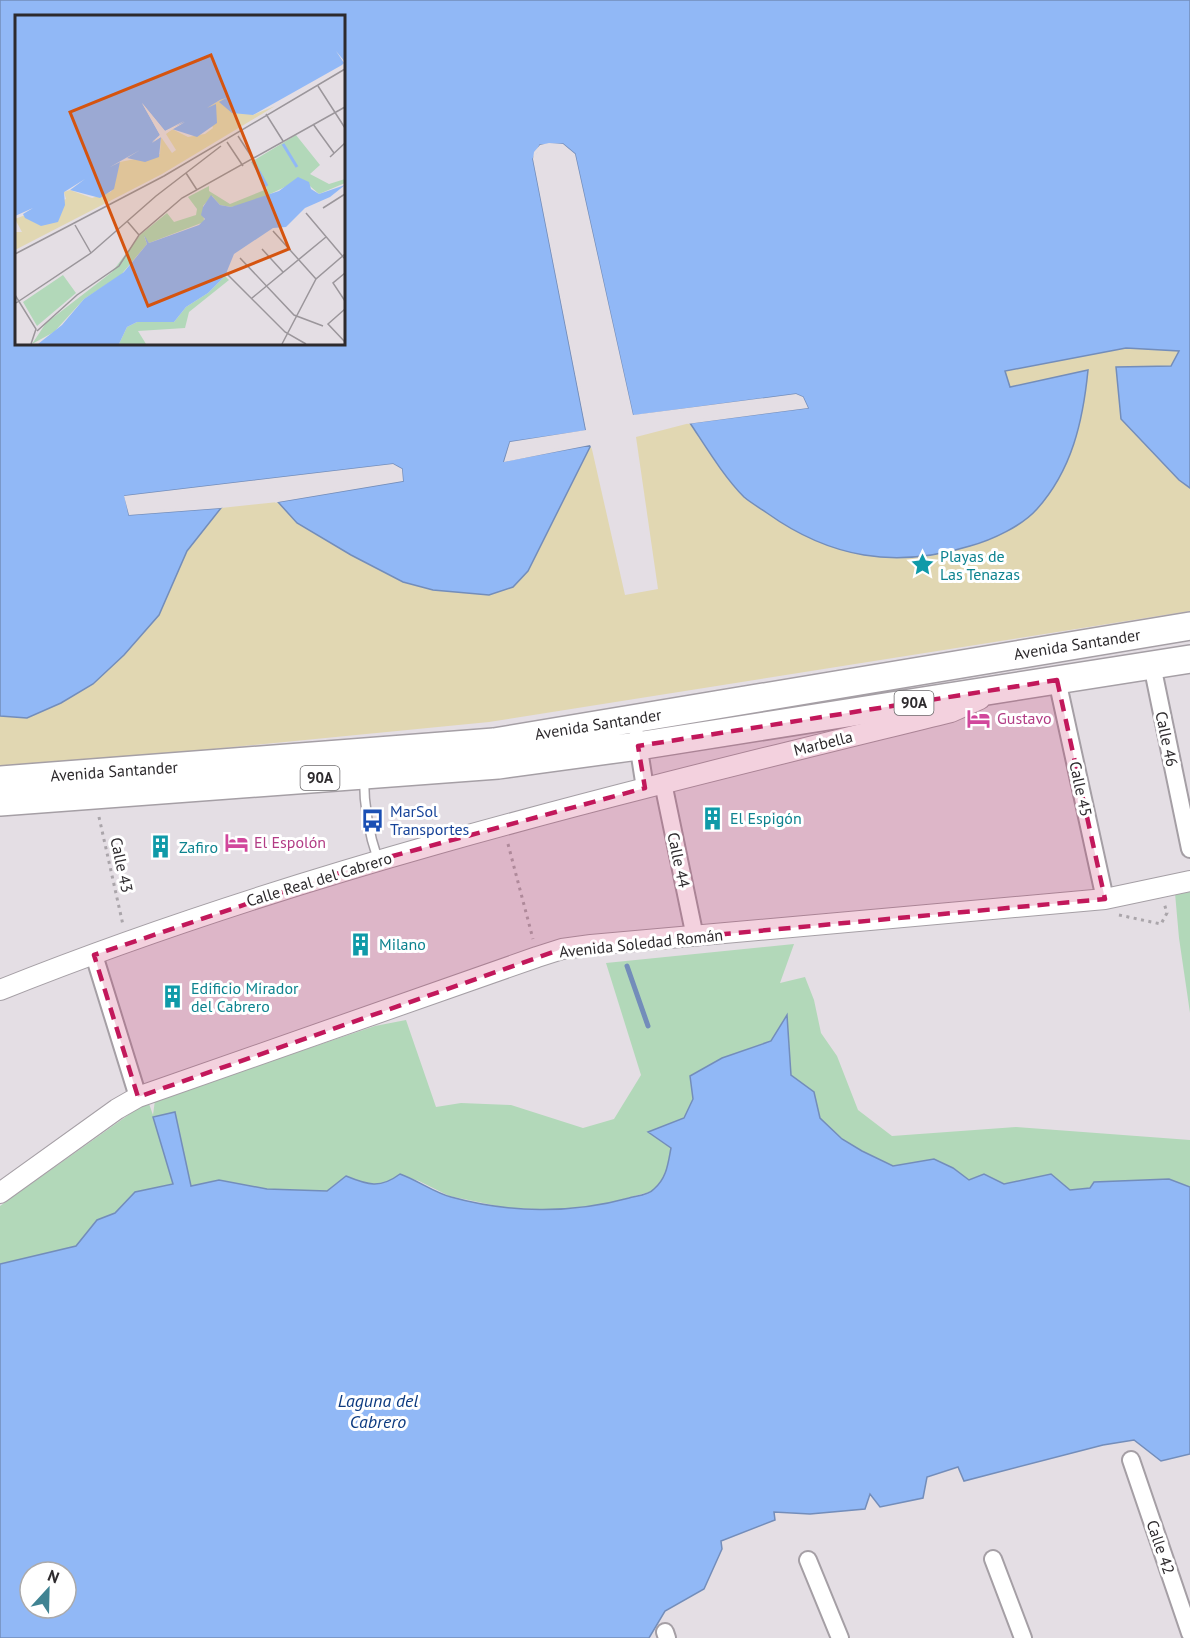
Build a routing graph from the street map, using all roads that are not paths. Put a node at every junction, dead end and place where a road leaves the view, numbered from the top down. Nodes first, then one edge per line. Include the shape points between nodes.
1 (1190, 626) edge
2 (1190, 659) edge
3 (1152, 665) junction
4 (1057, 680) junction
5 (999, 690) junction
6 (635, 718) junction
7 (638, 746) junction
8 (364, 775) junction
9 (0, 780) edge
10 (654, 785) junction
11 (0, 802) edge
12 (1190, 849) edge
13 (378, 860) junction
14 (1190, 881) edge
15 (1105, 898) junction
16 (695, 937) junction
17 (94, 955) junction
18 (0, 990) edge
19 (138, 1097) junction
20 (0, 1193) edge
21 (1131, 1460) dead end
22 (808, 1560) dead end
23 (993, 1560) dead end
24 (1190, 1633) edge
25 (840, 1638) edge
26 (1023, 1638) edge

1 - 6 highway, Avenida Santander / 90A
2 - 3 highway, Avenida Santander / 90A
3 - 4 highway, Avenida Santander / 90A
3 - 12 street, Calle 46
4 - 5 highway, Avenida Santander / 90A
4 - 15 street, Calle 45
5 - 7 highway, Avenida Santander / 90A
5 - 10 street, Marbella via 951,712
6 - 7 street, Calle 44
6 - 9 highway, Avenida Santander / 90A via 494,742
7 - 8 highway, Avenida Santander / 90A via 498,765
7 - 10 street, Calle 44
8 - 11 highway, Avenida Santander / 90A
8 - 13 lane via 364,801
10 - 13 street, Calle Real del Cabrero
10 - 16 street, Calle 44
13 - 17 street, Calle Real del Cabrero via 126,941
14 - 15 street, Avenida Soledad Román
15 - 16 street, Avenida Soledad Román
16 - 19 street, Avenida Soledad Román via 591,945 537,957
17 - 18 street, Calle Real del Cabrero
17 - 19 street
19 - 20 street, Avenida Soledad Román
21 - 24 street, Calle 42
22 - 25 street
23 - 26 street

